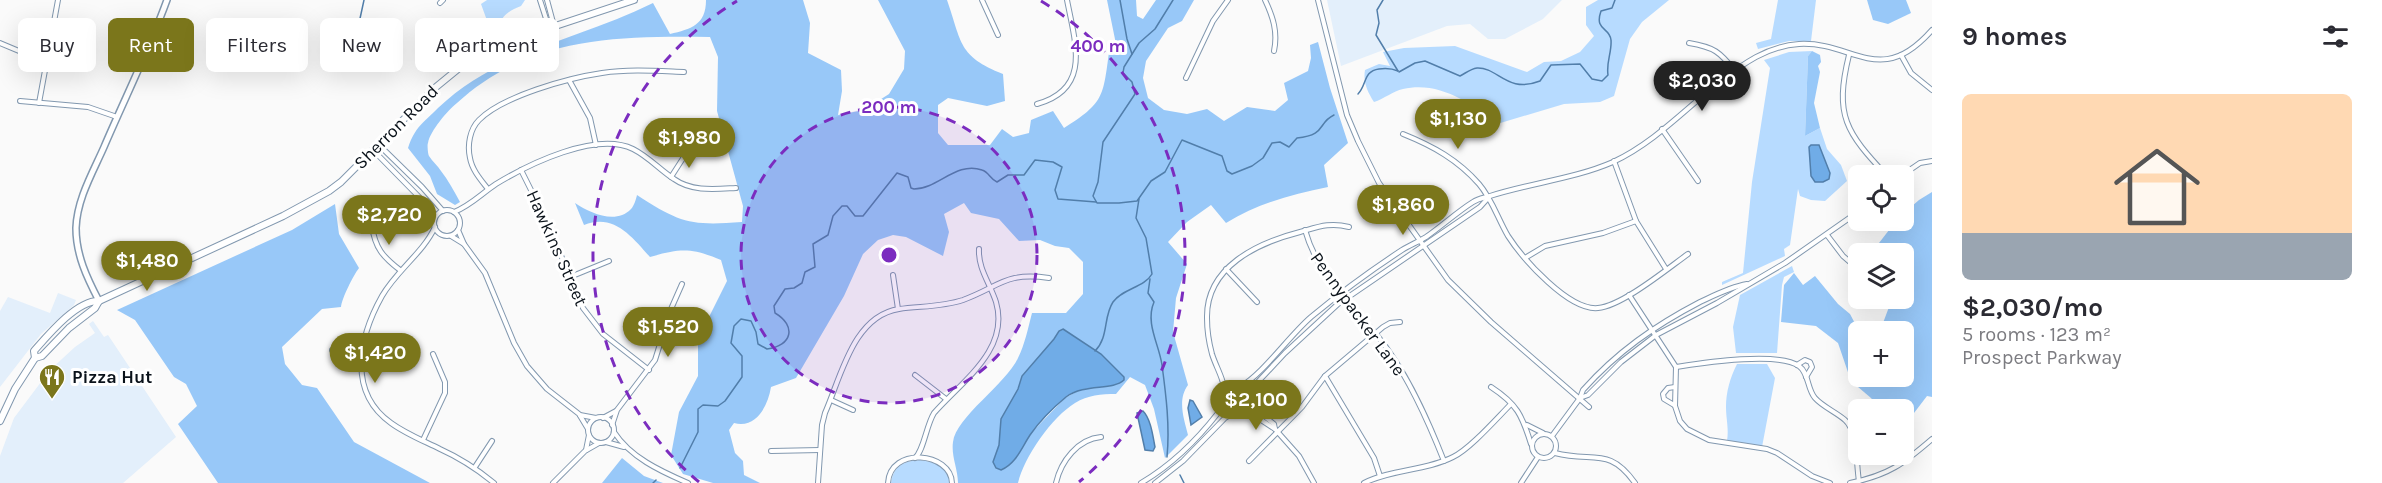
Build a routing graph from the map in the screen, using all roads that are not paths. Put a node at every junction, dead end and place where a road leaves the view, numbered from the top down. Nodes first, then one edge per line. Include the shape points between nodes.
1 (58, 0) edge
2 (167, 0) edge
3 (540, 0) edge
4 (547, 0) edge
5 (634, 0) edge
6 (982, 0) edge
7 (1067, 0) edge
8 (1228, 0) edge
9 (1265, 0) edge
10 (1318, 0) edge
11 (55, 18) edge
12 (548, 18) edge
13 (550, 18) edge
14 (559, 25) edge
15 (1932, 30) edge
16 (998, 36) dead end
17 (0, 43) edge
18 (1689, 43) dead end
19 (18, 51) edge
20 (1274, 51) dead end
21 (1849, 55) junction
22 (1901, 55) junction
23 (1735, 71) junction
24 (45, 72) edge
25 (455, 72) edge
26 (684, 72) dead end
27 (1186, 78) dead end
28 (568, 80) junction
29 (1932, 90) edge
30 (20, 101) dead end
31 (39, 103) junction
32 (1037, 104) dead end
33 (117, 117) junction
34 (1662, 129) junction
35 (1403, 134) dead end
36 (596, 145) junction
37 (376, 148) junction
38 (689, 149) dead end
39 (1614, 161) junction
40 (1932, 161) edge
41 (1877, 165) edge
42 (1914, 167) edge
43 (521, 170) junction
44 (671, 177) junction
45 (1698, 181) dead end
46 (736, 188) dead end
47 (488, 189) junction
48 (1489, 197) junction
49 (466, 207) junction
50 (443, 211) junction
51 (454, 212) junction
52 (435, 218) junction
53 (460, 219) junction
54 (1848, 219) edge
55 (1636, 221) junction
56 (372, 226) dead end
57 (435, 227) junction
58 (1349, 227) dead end
59 (458, 230) junction
60 (1305, 230) junction
61 (442, 235) junction
62 (1827, 235) junction
63 (450, 236) junction
64 (430, 239) junction
65 (1419, 241) junction
66 (464, 244) junction
67 (1423, 246) junction
68 (979, 249) dead end
69 (1688, 254) dead end
70 (1525, 258) junction
71 (1848, 260) edge
72 (609, 261) dead end
73 (1226, 269) junction
74 (1666, 269) junction
75 (400, 270) junction
76 (893, 274) dead end
77 (570, 277) junction
78 (1049, 278) dead end
79 (1748, 283) junction
80 (682, 284) dead end
81 (990, 287) junction
82 (1339, 293) junction
83 (1629, 295) junction
84 (1344, 299) junction
85 (99, 302) junction
86 (1257, 302) dead end
87 (898, 309) junction
88 (1400, 322) dead end
89 (1652, 330) junction
90 (1375, 334) junction
91 (1656, 335) junction
92 (332, 350) dead end
93 (360, 353) junction
94 (433, 354) dead end
95 (1797, 365) junction
96 (1676, 368) junction
97 (649, 370) junction
98 (915, 375) dead end
99 (1325, 376) junction
100 (1223, 378) junction
101 (1806, 378) junction
102 (1234, 387) junction
103 (1239, 387) junction
104 (1491, 387) dead end
105 (1675, 387) junction
106 (1249, 396) junction
107 (1580, 398) junction
108 (946, 399) junction
109 (1224, 399) junction
110 (831, 400) junction
111 (1249, 404) junction
112 (1511, 404) junction
113 (1589, 406) dead end
114 (1675, 406) junction
115 (617, 410) junction
116 (853, 410) dead end
117 (1242, 411) junction
118 (1236, 412) junction
119 (579, 414) junction
120 (597, 418) junction
121 (603, 418) junction
122 (0, 421) edge
123 (612, 425) junction
124 (1527, 425) junction
125 (588, 429) junction
126 (1277, 431) junction
127 (614, 432) junction
128 (1544, 434) junction
129 (589, 435) junction
130 (1552, 436) junction
131 (1101, 437) dead end
132 (1932, 439) edge
133 (423, 440) junction
134 (492, 441) dead end
135 (606, 442) junction
136 (599, 443) junction
137 (1532, 445) junction
138 (922, 446) junction
139 (625, 447) junction
140 (820, 450) junction
141 (585, 451) junction
142 (771, 451) dead end
143 (1555, 453) junction
144 (1538, 457) junction
145 (915, 458) junction
146 (929, 459) junction
147 (1249, 461) dead end
148 (1444, 461) junction
149 (475, 467) junction
150 (1380, 476) junction
151 (1858, 481) junction
152 (494, 483) edge
153 (554, 483) edge
154 (688, 483) edge
155 (818, 483) edge
156 (888, 483) edge
157 (952, 483) edge
158 (1056, 483) edge
159 (1141, 483) edge
160 (1155, 483) edge
161 (1314, 483) edge
162 (1364, 483) edge
163 (1521, 483) edge
164 (1635, 483) edge
165 (1830, 483) edge
166 (1850, 483) edge

1 - 11 street
2 - 33 street
3 - 12 street
4 - 13 street
5 - 14 main road, Sherron Road
6 - 16 street
7 - 32 street via 1077,54 1075,69 1069,84 1057,97
8 - 27 street via 1213,21
9 - 20 street via 1275,28
10 - 65 street via 1341,94 1358,141 1379,183
15 - 22 street
17 - 19 street
18 - 23 street via 1716,50
21 - 22 street via 1865,59
21 - 23 street via 1812,45 1791,45 1770,50
21 - 41 street via 1842,94 1845,118 1860,146
22 - 29 street via 1911,73
23 - 34 street
24 - 31 street
25 - 37 main road, Sherron Road
26 - 28 street via 618,71
28 - 36 street via 590,118
28 - 47 street via 504,104 475,124 470,159
30 - 31 street
31 - 33 street via 88,107
33 - 85 street via 85,190 77,223 81,263
34 - 39 street
34 - 45 street
35 - 48 street via 1448,155
36 - 43 street
36 - 44 street via 631,148
37 - 50 street
37 - 52 street
37 - 85 main road, Sherron Road via 341,182 311,201
38 - 44 street
39 - 48 street
39 - 55 street
40 - 42 street
43 - 47 street
43 - 77 street, Hawkins Street
44 - 46 street via 701,189
47 - 49 street
48 - 65 street via 1474,201
48 - 67 street
48 - 70 street
49 - 51 street
49 - 53 street
50 - 51 street
50 - 52 street
51 - 53 street
52 - 57 street
53 - 59 street
54 - 62 street
55 - 70 street via 1545,246
55 - 74 street
56 - 75 street via 379,251
57 - 61 street
57 - 64 street
58 - 60 street via 1335,223
59 - 63 street
59 - 66 street
60 - 73 street via 1258,246
60 - 82 street, Pennypacker Lane via 1318,265
61 - 63 street
61 - 64 street
62 - 71 street
62 - 79 street
63 - 66 street
64 - 75 street
65 - 67 street
65 - 82 street
66 - 119 street via 485,273 527,366 547,389
67 - 84 street
67 - 107 street via 1464,296
68 - 81 street
69 - 74 street
70 - 83 street via 1558,290 1585,307 1606,307
72 - 77 street
73 - 86 street
73 - 100 street via 1211,292 1207,316 1212,353
74 - 83 street
75 - 93 street via 375,309
76 - 87 street
77 - 97 street, Hawkins Street via 583,308 603,334
78 - 81 street via 1016,276
79 - 89 street via 1723,291
79 - 91 street via 1740,291
80 - 97 street
81 - 87 street via 954,303
81 - 108 street via 999,321 993,347
82 - 84 street, Pennypacker Lane
82 - 103 street
83 - 89 street
84 - 90 street, Pennypacker Lane
84 - 106 street via 1309,329
85 - 122 main road, Sherron Road via 90,301 60,323 34,351 34,358
87 - 110 street via 879,316 858,338
88 - 90 street via 1390,323
89 - 91 street
89 - 107 street via 1621,351 1582,390
90 - 99 street
90 - 148 street, Pennypacker Lane via 1401,372
91 - 96 street
91 - 107 street
92 - 93 street
93 - 133 street via 364,387 379,413
94 - 133 street via 445,382 445,393
95 - 96 street via 1746,359
95 - 101 street
95 - 101 street via 1805,360 1810,363
96 - 105 street
97 - 115 street
98 - 108 street
99 - 126 street
99 - 150 street via 1368,447
100 - 102 street
100 - 109 street
101 - 151 street via 1813,396 1846,420 1853,430
102 - 103 street
102 - 109 street
103 - 106 street
104 - 112 street
105 - 114 street
105 - 114 street via 1663,394
106 - 111 street
107 - 113 street
107 - 130 street
108 - 138 street via 928,423
109 - 118 street via 1228,408
109 - 159 street via 1219,412 1184,449
110 - 116 street
110 - 140 street via 822,425
111 - 117 street
111 - 126 street
112 - 124 street
112 - 148 street via 1459,454
114 - 165 street via 1680,421 1700,437 1767,449
115 - 121 street
115 - 123 street
117 - 118 street
117 - 126 street
118 - 160 street
119 - 120 street
119 - 125 street
120 - 121 street
120 - 125 street
121 - 123 street
123 - 127 street
124 - 128 street
124 - 137 street
125 - 129 street
126 - 147 street
126 - 161 street via 1299,456
127 - 135 street
127 - 139 street
128 - 130 street
128 - 137 street via 1534,438
129 - 136 street
129 - 141 street
130 - 143 street
131 - 158 street via 1080,445
132 - 151 street via 1892,471
133 - 149 street
134 - 149 street
135 - 136 street
135 - 139 street
136 - 141 street
137 - 144 street
138 - 145 street
138 - 146 street
139 - 154 street
140 - 142 street
140 - 155 street
141 - 153 street
143 - 144 street via 1549,458
143 - 164 street via 1611,460 1626,469
144 - 163 street
145 - 146 street
145 - 156 street via 895,465
146 - 157 street via 947,469
148 - 150 street
149 - 152 street
150 - 162 street
151 - 166 street

